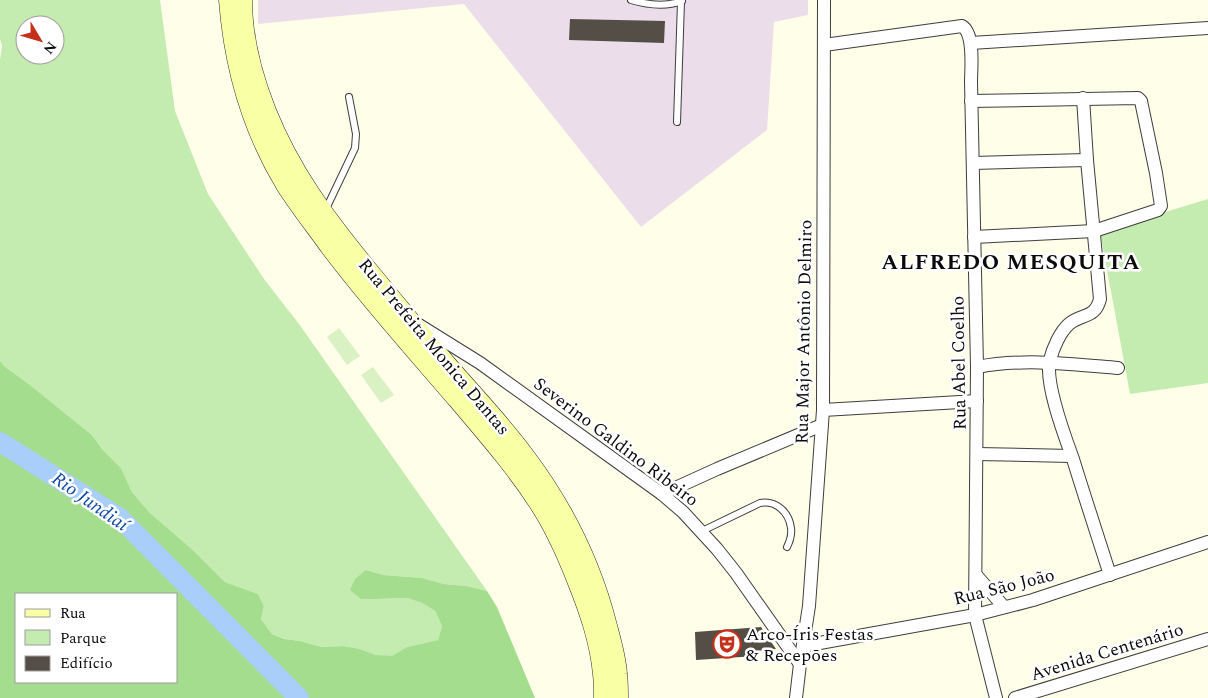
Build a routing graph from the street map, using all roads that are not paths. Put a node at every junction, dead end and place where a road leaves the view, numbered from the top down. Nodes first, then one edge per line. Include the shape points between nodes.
1 (228, 0) edge
2 (243, 0) edge
3 (631, 0) edge
4 (824, 0) edge
5 (682, 1) edge
6 (1208, 28) edge
7 (971, 43) junction
8 (824, 45) junction
9 (349, 98) dead end
10 (1083, 98) junction
11 (971, 100) junction
12 (677, 122) dead end
13 (1086, 160) junction
14 (973, 163) junction
15 (324, 213) junction
16 (1094, 232) junction
17 (974, 237) junction
18 (401, 323) junction
19 (1049, 362) junction
20 (977, 367) junction
21 (1118, 368) dead end
22 (977, 401) junction
23 (823, 410) junction
24 (822, 425) junction
25 (977, 454) junction
26 (1072, 456) junction
27 (662, 494) junction
28 (702, 531) junction
29 (1208, 542) edge
30 (787, 548) dead end
31 (976, 574) junction
32 (1110, 575) junction
33 (1004, 608) junction
34 (975, 615) junction
35 (1208, 639) edge
36 (803, 646) junction
37 (800, 664) junction
38 (603, 698) edge
39 (619, 698) edge
40 (796, 698) edge
41 (996, 698) edge
42 (1015, 698) edge

1 - 18 main road, Rua Prefeita Monica Dantas via 230,27 244,92 267,151 304,213 356,281
2 - 15 main road, Rua Prefeita Monica Dantas via 246,40 256,84 290,162
3 - 5 lane via 656,5
4 - 8 street, Rua Major Antônio Delmiro
5 - 12 lane
6 - 7 street
7 - 8 street, Rua Abel Coelho via 964,27
7 - 11 street, Rua Abel Coelho
8 - 23 street, Rua Major Antônio Delmiro
9 - 15 lane via 356,134 355,148
10 - 11 street
10 - 13 street
10 - 16 street via 1140,98 1161,208
11 - 14 street, Rua Abel Coelho
13 - 14 street
13 - 16 street
14 - 17 street, Rua Abel Coelho
15 - 18 main road, Rua Prefeita Monica Dantas
16 - 17 street
16 - 19 street via 1100,294 1098,305 1066,328
17 - 20 street, Rua Abel Coelho
18 - 27 street, Severino Galdino Ribeiro via 480,363
18 - 38 main road, Rua Prefeita Monica Dantas via 512,466 554,529 595,634
18 - 39 main road, Rua Prefeita Monica Dantas via 526,456 552,493 589,566 602,603 613,642
19 - 20 street
19 - 21 street
19 - 26 street via 1052,393
20 - 22 street, Rua Abel Coelho
22 - 23 street
22 - 25 street, Rua Abel Coelho
23 - 24 street, Rua Major Antônio Delmiro
24 - 27 street
24 - 36 street, Rua Major Antônio Delmiro via 809,606
25 - 26 street
25 - 31 street, Rua Abel Coelho
26 - 32 street
27 - 28 street, Severino Galdino Ribeiro
28 - 30 lane via 766,501 779,507 789,519 791,537
28 - 37 street, Severino Galdino Ribeiro
29 - 32 street, Rua São João
31 - 33 street
31 - 34 street, Rua Abel Coelho
32 - 33 street, Rua São João
33 - 34 street, Rua São João
34 - 36 street, Rua São João
34 - 41 street, Rua Abel Coelho
35 - 42 street, Avenida Centenário
36 - 37 street, Rua Major Antônio Delmiro
37 - 40 street, Rua Major Antônio Delmiro

